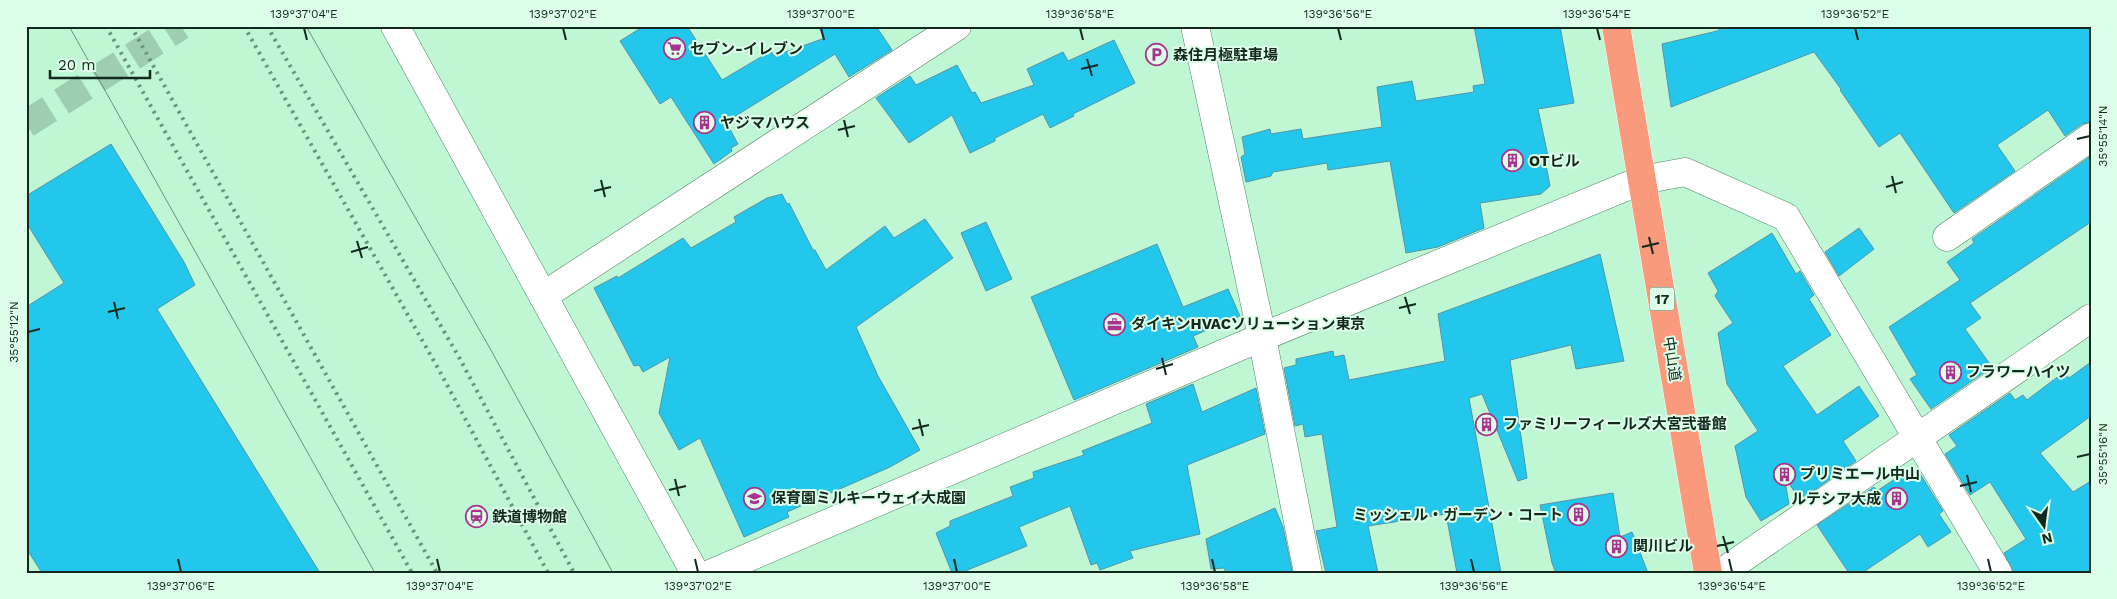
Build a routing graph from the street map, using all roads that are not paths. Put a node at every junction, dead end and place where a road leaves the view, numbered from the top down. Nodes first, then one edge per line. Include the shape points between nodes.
1 (395, 26) edge
2 (957, 26) edge
3 (1196, 26) edge
4 (1616, 26) edge
5 (2091, 136) edge
6 (1642, 180) junction
7 (1946, 237) dead end
8 (543, 296) junction
9 (2091, 318) edge
10 (1262, 337) junction
11 (1917, 436) junction
12 (695, 573) edge
13 (712, 573) edge
14 (1308, 573) edge
15 (1708, 573) edge
16 (1721, 573) edge
17 (1998, 573) edge

1 - 8 street
2 - 8 street
3 - 10 street
4 - 6 highway, 中山道 / 17
5 - 7 street
6 - 10 street
6 - 11 street via 1685,172 1786,217
6 - 15 highway, 中山道 / 17
8 - 12 street
9 - 11 street
10 - 13 street
10 - 14 street
11 - 16 street
11 - 17 street

